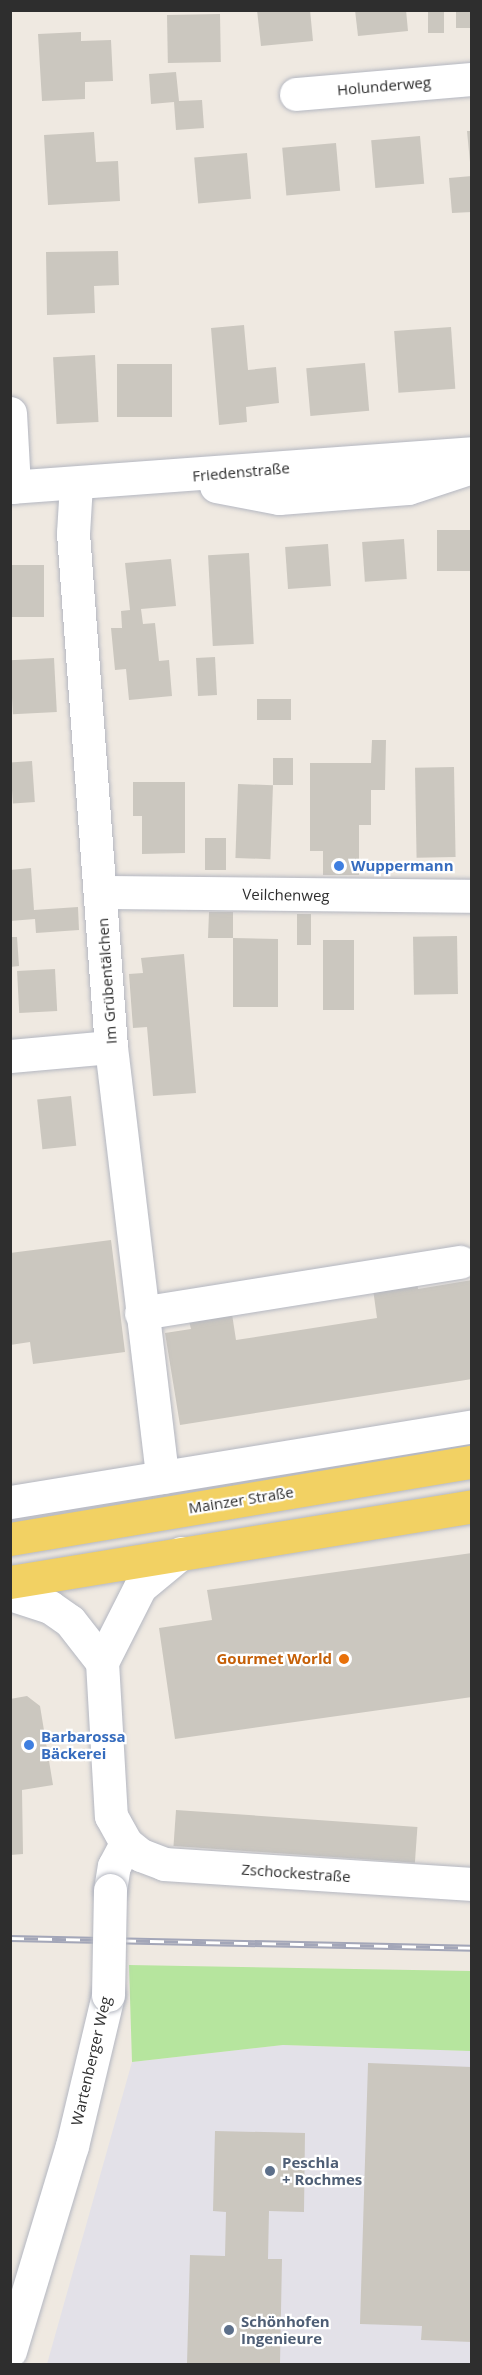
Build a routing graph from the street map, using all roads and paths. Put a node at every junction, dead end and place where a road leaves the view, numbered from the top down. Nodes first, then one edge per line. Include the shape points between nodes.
1 (471, 79) edge
2 (296, 94) dead end
3 (10, 413) edge
4 (471, 453) edge
5 (471, 467) edge
6 (176, 478) junction
7 (76, 484) junction
8 (12, 487) edge
9 (101, 892) junction
10 (471, 896) edge
11 (111, 1047) junction
12 (10, 1056) edge
13 (460, 1262) dead end
14 (141, 1314) junction
15 (471, 1426) edge
16 (471, 1462) edge
17 (162, 1477) junction
18 (10, 1502) edge
19 (471, 1506) edge
20 (10, 1539) edge
21 (181, 1553) junction
22 (10, 1582) edge
23 (10, 1594) edge
24 (102, 1662) junction
25 (126, 1843) junction
26 (471, 1884) edge
27 (10, 2351) edge

1 - 2 street, Holunderweg
3 - 8 street
4 - 6 street, Friedenstraße
5 - 6 street via 408,488 279,498
6 - 7 street, Friedenstraße
7 - 8 street, Friedenstraße
7 - 9 street, Im Grübentälchen via 73,533
9 - 10 street, Veilchenweg
9 - 11 street, Im Grübentälchen
11 - 12 street
11 - 14 street, Im Grübentälchen
13 - 14 street
14 - 17 street, Im Grübentälchen
15 - 17 street
16 - 20 main road, Mainzer Straße
17 - 18 street
19 - 21 main road
21 - 22 main road
21 - 24 street via 140,1587
23 - 24 street via 50,1607 70,1621
24 - 25 street via 110,1809
25 - 26 street, Zschockestraße via 141,1855 165,1864
25 - 27 street, Wartenberger Weg, bridge via 114,1866 110,1890 108,1995 72,2146

